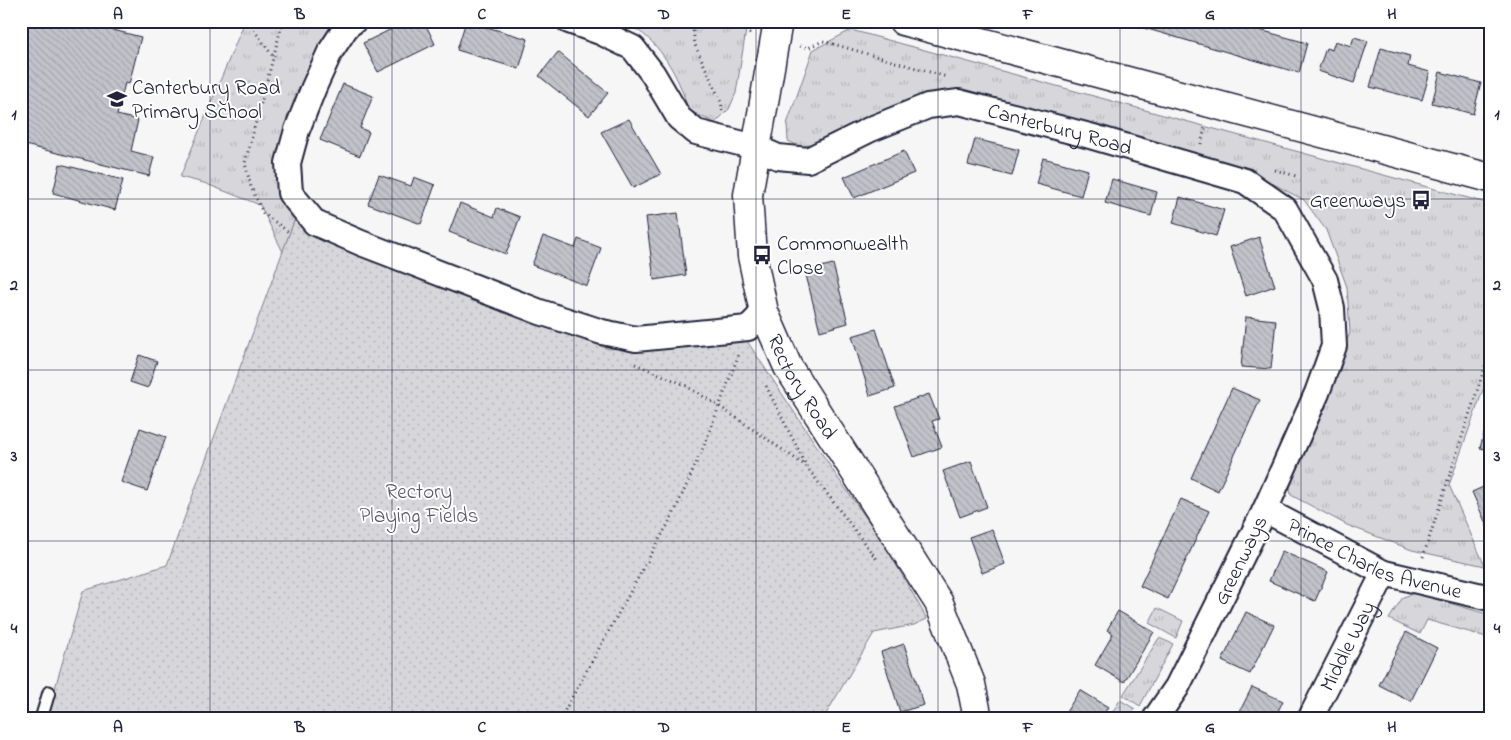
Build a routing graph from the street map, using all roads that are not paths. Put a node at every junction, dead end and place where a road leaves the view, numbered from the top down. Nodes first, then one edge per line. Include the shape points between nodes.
1 (354, 21) edge
2 (569, 21) edge
3 (778, 21) edge
4 (903, 21) edge
5 (755, 147) junction
6 (1490, 178) edge
7 (1325, 280) joint
8 (756, 320) junction
9 (1265, 510) junction
10 (1384, 573) junction
11 (1490, 598) edge
12 (49, 692) dead end
13 (41, 719) edge
14 (978, 719) edge
15 (1155, 719) edge
16 (1310, 719) edge

1 - 8 street via 330,52 296,130 288,163 290,193 315,223 531,309 602,332 636,339
2 - 5 street via 633,48 680,118 696,132
3 - 5 street, Rectory Road
4 - 6 street
5 - 7 street, Canterbury Road via 778,157 808,160 928,106 959,102 990,109 1245,181 1285,209
5 - 8 street, Rectory Road via 748,195
7 - 9 street, Greenways via 1332,308 1334,346 1317,393
8 - 14 street, Rectory Road via 939,603 971,684
9 - 10 street, Prince Charles Avenue
9 - 15 street, Greenways via 1177,687
10 - 11 street, Prince Charles Avenue
10 - 16 street, Middle Way
12 - 13 lane

